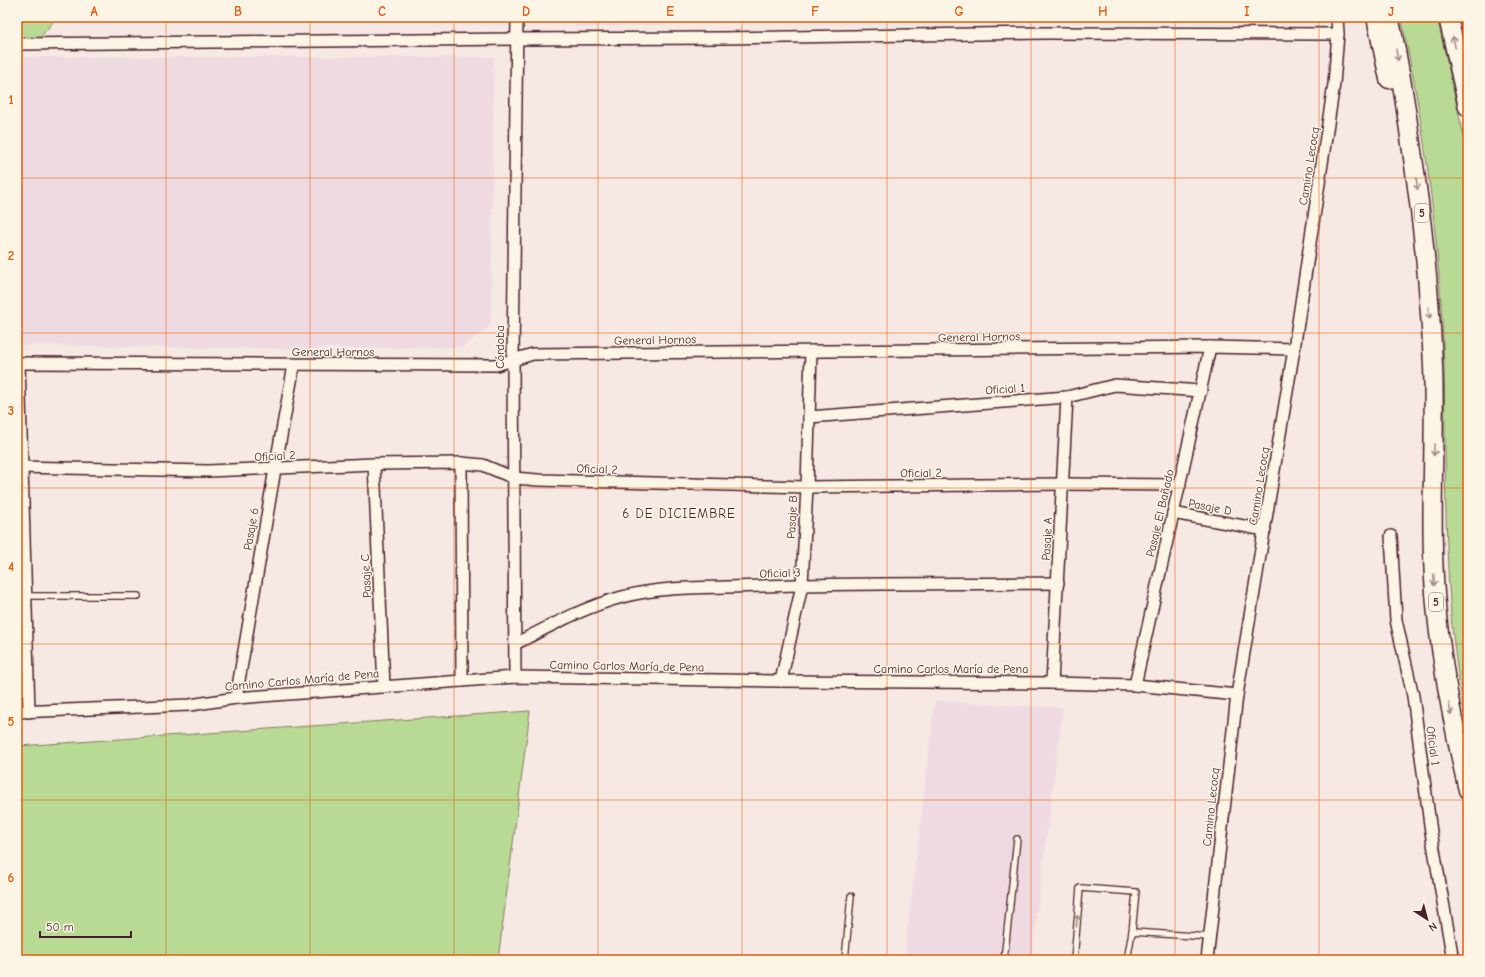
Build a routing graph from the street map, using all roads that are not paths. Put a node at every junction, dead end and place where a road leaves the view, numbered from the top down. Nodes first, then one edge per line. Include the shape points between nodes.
1 (517, 17) edge
2 (1337, 17) edge
3 (1376, 17) edge
4 (1389, 17) edge
5 (1448, 17) edge
6 (1338, 34) junction
7 (517, 39) junction
8 (17, 44) edge
9 (1468, 107) edge
10 (1409, 124) junction
11 (1210, 347) junction
12 (1294, 349) junction
13 (811, 351) junction
14 (513, 360) junction
15 (18, 363) edge
16 (294, 365) junction
17 (1201, 391) junction
18 (1067, 397) junction
19 (809, 417) junction
20 (461, 463) junction
21 (374, 464) junction
22 (19, 467) edge
23 (275, 469) junction
24 (514, 478) junction
25 (1063, 484) junction
26 (1180, 485) junction
27 (807, 487) junction
28 (1173, 513) junction
29 (1265, 530) junction
30 (1391, 536) dead end
31 (21, 572) edge
32 (1058, 584) junction
33 (802, 585) junction
34 (26, 596) junction
35 (138, 596) dead end
36 (515, 644) junction
37 (515, 678) junction
38 (462, 681) junction
39 (781, 681) junction
40 (1052, 683) junction
41 (1134, 685) junction
42 (384, 687) junction
43 (1237, 695) junction
44 (236, 698) junction
45 (17, 712) edge
46 (29, 712) junction
47 (1468, 790) edge
48 (1017, 839) dead end
49 (851, 896) dead end
50 (1132, 932) junction
51 (1210, 937) junction
52 (845, 960) edge
53 (1004, 960) edge
54 (1074, 960) edge
55 (1127, 960) edge
56 (1207, 960) edge
57 (1453, 960) edge

1 - 7 street, Córdoba
2 - 6 street, Camino Lecocq
3 - 10 highway via 1393,96
4 -> 10 highway, 5
9 -> 5 highway
6 - 7 street via 1046,33
6 - 12 street, Camino Lecocq via 1334,84
7 - 8 street
7 - 14 street, Córdoba
10 -> 47 highway, 5 via 1422,213 1433,365 1435,593 1444,676
11 - 12 street, General Hornos
11 - 13 street, General Hornos
11 - 17 street, Pasaje El Bañado
12 - 29 street, Camino Lecocq
13 - 14 street, General Hornos via 533,354
13 - 19 street, Pasaje B
14 - 16 street, General Hornos via 496,365
14 - 24 street, Córdoba
15 - 16 street, General Hornos
15 - 22 street
16 - 23 street, Pasaje 6
17 - 18 street, Oficial 1 via 1115,385
17 - 26 street, Pasaje El Bañado
18 - 19 street, Oficial 1
18 - 25 street, Pasaje A
19 - 27 street, Pasaje B
20 - 21 street, Oficial 2
20 - 24 street, Oficial 2 via 483,465
20 - 38 street
21 - 23 street, Oficial 2
21 - 42 street, Pasaje C
22 - 23 street, Oficial 2 via 208,471
22 - 31 street
23 - 44 street, Pasaje 6
24 - 27 street, Oficial 2
24 - 36 street, Córdoba
25 - 26 street, Oficial 2
25 - 27 street, Oficial 2
25 - 32 street, Pasaje A
26 - 28 street, Pasaje El Bañado
27 - 33 street, Pasaje B
28 - 29 street, Pasaje D
28 - 41 street, Pasaje El Bañado
29 - 43 street, Camino Lecocq
30 - 57 street, Oficial 1 via 1396,620 1413,696 1431,832
31 - 34 street
32 - 33 street, Oficial 3
32 - 40 street, Pasaje A
33 - 36 street, Oficial 3 via 659,589 642,592 583,610
33 - 39 street, Pasaje B
34 - 35 lane
34 - 46 street
36 - 37 street, Córdoba
37 - 38 street, Camino Carlos María de Pena
37 - 39 street, Camino Carlos María de Pena
38 - 42 street, Camino Carlos María de Pena
39 - 40 street, Camino Carlos María de Pena
40 - 41 street, Camino Carlos María de Pena
41 - 43 street, Camino Carlos María de Pena
42 - 44 street, Camino Carlos María de Pena
43 - 51 street, Camino Lecocq
44 - 46 street, Camino Carlos María de Pena via 190,705
45 - 46 street, Camino Carlos María de Pena
48 - 53 lane
49 - 52 lane
50 - 51 lane
54 -> 50 lane via 1080,888 1136,892
50 - 55 lane
51 - 56 street, Camino Lecocq

